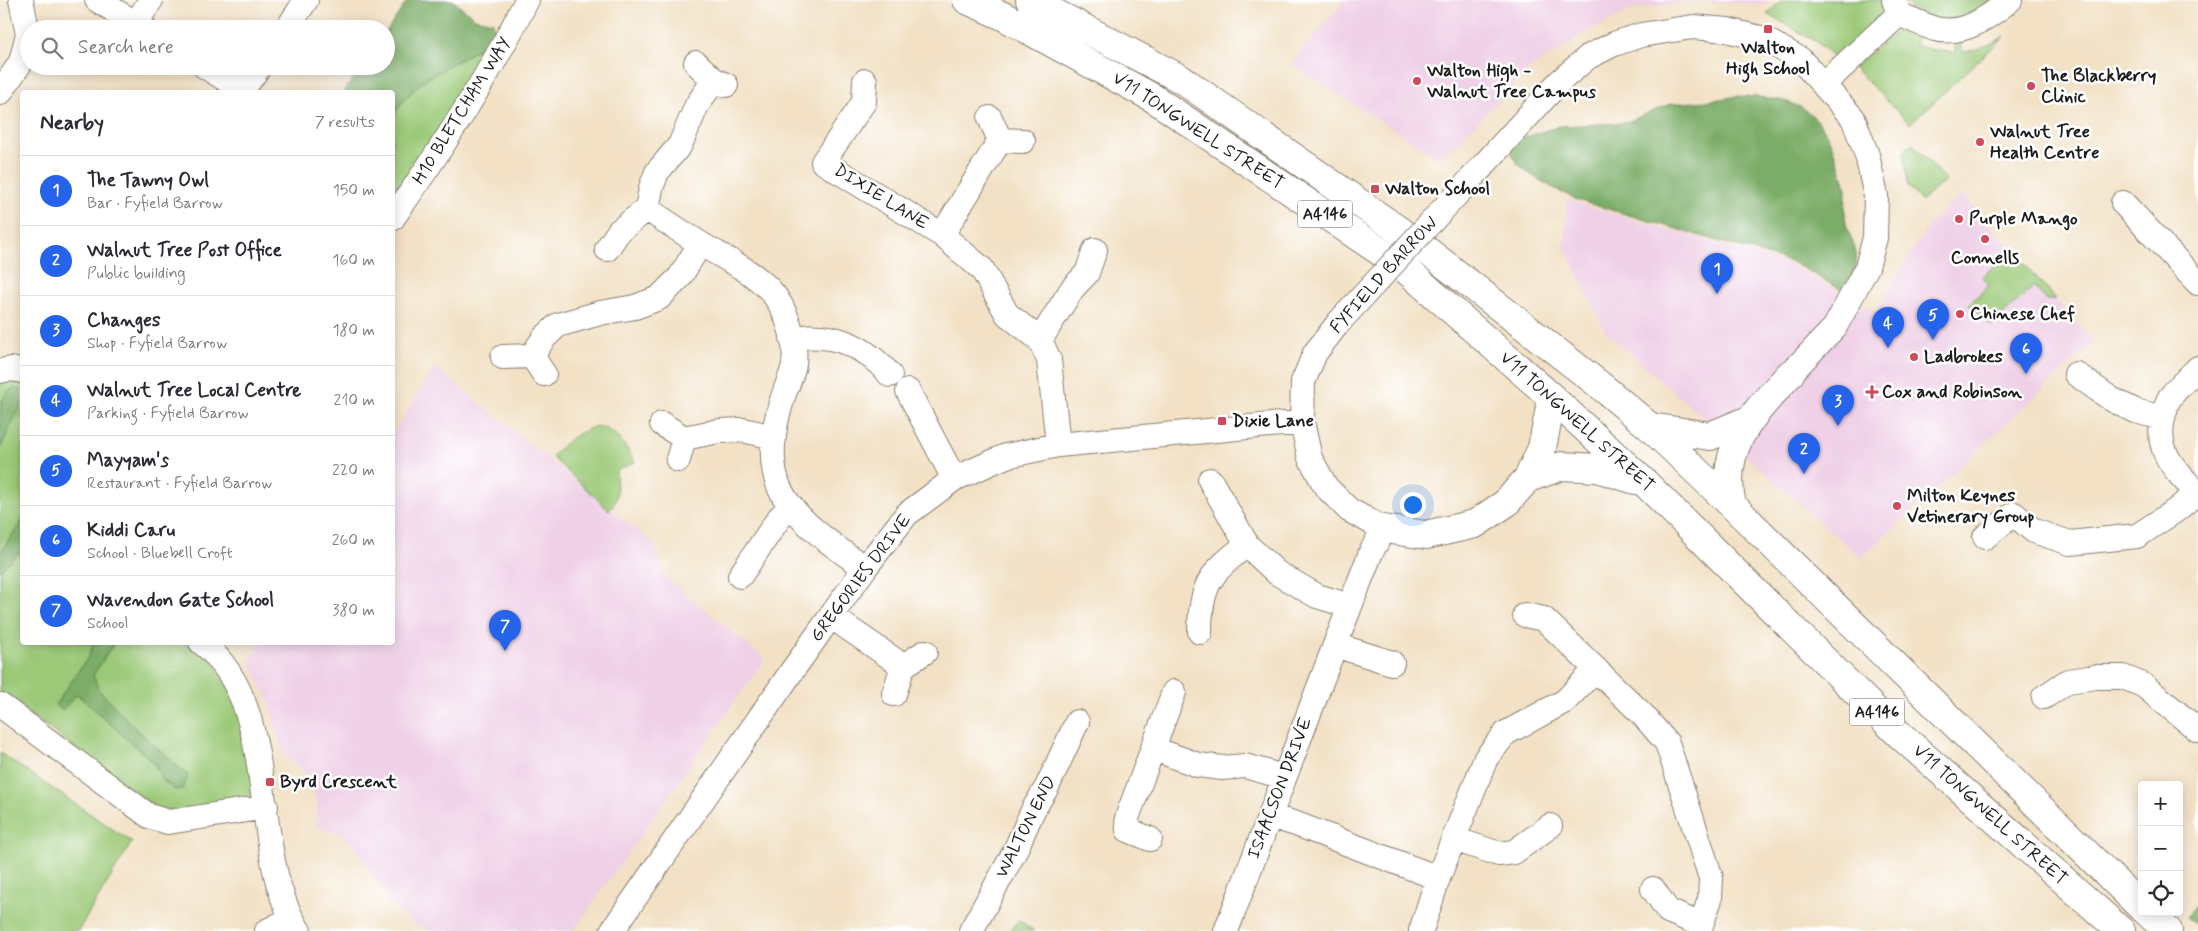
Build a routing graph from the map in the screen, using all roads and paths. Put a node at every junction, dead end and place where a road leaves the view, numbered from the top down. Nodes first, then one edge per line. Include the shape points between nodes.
1 (21, 0) edge
2 (97, 0) edge
3 (151, 0) edge
4 (306, 0) edge
5 (527, 0) edge
6 (967, 0) edge
7 (1030, 0) edge
8 (2010, 0) edge
9 (1896, 7) edge
10 (25, 20) edge
11 (130, 20) edge
12 (143, 20) edge
13 (293, 20) edge
14 (20, 63) edge
15 (696, 63) dead end
16 (218, 75) edge
17 (254, 75) edge
18 (865, 81) dead end
19 (1824, 84) junction
20 (240, 90) edge
21 (243, 90) edge
22 (0, 93) edge
23 (990, 118) dead end
24 (2123, 203) dead end
25 (647, 209) junction
26 (395, 215) edge
27 (942, 235) junction
28 (700, 244) junction
29 (607, 249) dead end
30 (1095, 250) dead end
31 (2198, 283) edge
32 (792, 338) junction
33 (1040, 340) junction
34 (503, 356) dead end
35 (2198, 368) edge
36 (0, 371) edge
37 (20, 371) edge
38 (1790, 374) joint
39 (2076, 374) dead end
40 (890, 375) dead end
41 (908, 391) dead end
42 (1549, 395) junction
43 (2163, 418) junction
44 (1749, 420) junction
45 (1302, 422) junction
46 (662, 424) dead end
47 (1650, 427) junction
48 (774, 438) junction
49 (1058, 445) junction
50 (954, 478) junction
51 (1528, 478) junction
52 (1210, 480) dead end
53 (1644, 482) junction
54 (2198, 493) edge
55 (1732, 505) junction
56 (792, 507) junction
57 (1384, 529) junction
58 (1985, 537) dead end
59 (1247, 545) junction
60 (866, 568) junction
61 (740, 576) dead end
62 (1350, 606) junction
63 (1525, 615) dead end
64 (832, 617) junction
65 (1200, 632) dead end
66 (204, 645) edge
67 (1335, 645) junction
68 (925, 652) dead end
69 (1392, 663) dead end
70 (903, 666) junction
71 (1596, 669) junction
72 (1174, 692) dead end
73 (894, 694) dead end
74 (2044, 697) dead end
75 (0, 705) edge
76 (1077, 722) dead end
77 (2196, 724) edge
78 (1154, 749) junction
79 (1284, 777) junction
80 (266, 807) junction
81 (1270, 816) junction
82 (1550, 826) dead end
83 (1150, 839) dead end
84 (1454, 839) junction
85 (1438, 878) junction
86 (1653, 888) dead end
87 (2138, 904) edge
88 (2151, 916) edge
89 (295, 925) edge
90 (1700, 928) edge
91 (267, 931) edge
92 (612, 931) edge
93 (971, 931) edge
94 (1226, 931) edge
95 (1422, 931) edge
96 (2121, 931) edge
97 (2168, 931) edge

1 - 10 street
2 - 11 street
3 - 12 street
4 - 13 street
5 - 26 street, H10 BLETCHAM WAY via 450,136
6 - 42 highway, V11 TONGWELL STREET / A4146 via 1003,16 1153,98 1387,256
7 - 47 highway, V11 TONGWELL STREET / A4146 via 1182,79 1416,243 1602,386
8 - 9 street via 1969,27 1953,30 1936,29
9 - 19 street
14 - 22 street
15 - 25 street via 720,82 697,105 680,145 656,172
16 - 20 street
17 - 21 street
18 - 27 street, DIXIE LANE via 864,102 823,162
19 - 38 street, FYFIELD BARROW via 1853,118 1866,155 1876,196 1875,238 1867,267 1835,326
19 - 45 street, FYFIELD BARROW, bridge via 1800,60 1764,39 1727,30 1693,27 1641,35 1588,57 1559,82 1339,322 1315,353 1303,382
23 - 27 street, DIXIE LANE via 1012,140
24 - 31 street
25 - 28 street
25 - 29 street via 619,231
27 - 33 street, DIXIE LANE via 982,269 1007,314
28 - 32 street via 752,275 770,291 784,313
28 - 34 street via 680,277 659,298 558,325 544,338 538,365
30 - 33 street via 1087,273 1072,289
32 - 40 street via 812,335 835,338 877,360
32 - 48 street via 794,365 780,403
33 - 49 street, DIXIE LANE via 1049,360
35 - 43 street via 2169,397
36 - 37 street
38 - 44 highway
39 - 43 street via 2111,399 2135,411
41 - 50 street
42 - 51 highway via 1550,408 1542,448
42 - 53 highway, V11 TONGWELL STREET / A4146
43 - 54 street via 2165,454 2175,471
44 - 47 highway via 1710,436
44 - 55 highway via 1731,459 1728,488
45 - 49 street, GREGORIES DRIVE
45 - 57 street, FYFIELD BARROW via 1310,458 1326,487 1349,510
46 - 48 street via 681,449 719,431 743,430
47 - 55 highway, V11 TONGWELL STREET / A4146
48 - 56 street via 773,463 780,489
49 - 50 street, GREGORIES DRIVE via 1006,456
50 - 60 street, GREGORIES DRIVE via 907,514
51 - 53 highway via 1562,466 1597,468
51 - 57 highway via 1506,503 1475,524 1426,535
52 - 59 street
53 - 96 highway, V11 TONGWELL STREET / A4146 via 1900,735
54 - 58 street via 2137,536 2070,543 2034,531 2014,514
55 - 87 highway, V11 TONGWELL STREET / A4146
56 - 60 street via 809,525
56 - 61 street via 779,518
57 - 62 street, ISAACSON DRIVE via 1371,552
59 - 62 street via 1277,573 1318,596
59 - 65 street via 1222,563 1211,577 1200,608
60 - 64 street, GREGORIES DRIVE
62 - 67 street, ISAACSON DRIVE
63 - 71 street via 1544,619
64 - 70 street
64 - 92 street, GREGORIES DRIVE
66 - 80 street via 234,680 249,721
67 - 69 street
67 - 79 street, ISAACSON DRIVE
68 - 70 street
70 - 73 street
71 - 84 street via 1565,701 1506,733 1486,758
71 - 90 street via 1667,743 1711,878 1710,900
72 - 78 street
74 - 77 street via 2068,681 2123,677 2143,685
75 - 80 street via 149,816 168,822
76 - 93 street, WALTON END via 1047,787 1032,810 1014,854
78 - 79 street via 1198,765 1245,766
78 - 83 street via 1127,818 1128,830
79 - 81 street, ISAACSON DRIVE
80 - 89 street via 279,886
81 - 85 street
81 - 94 street, ISAACSON DRIVE
82 - 84 street via 1514,852 1499,854
84 - 85 street
85 - 95 street
86 - 90 street via 1668,911
88 - 97 highway
89 - 91 street

